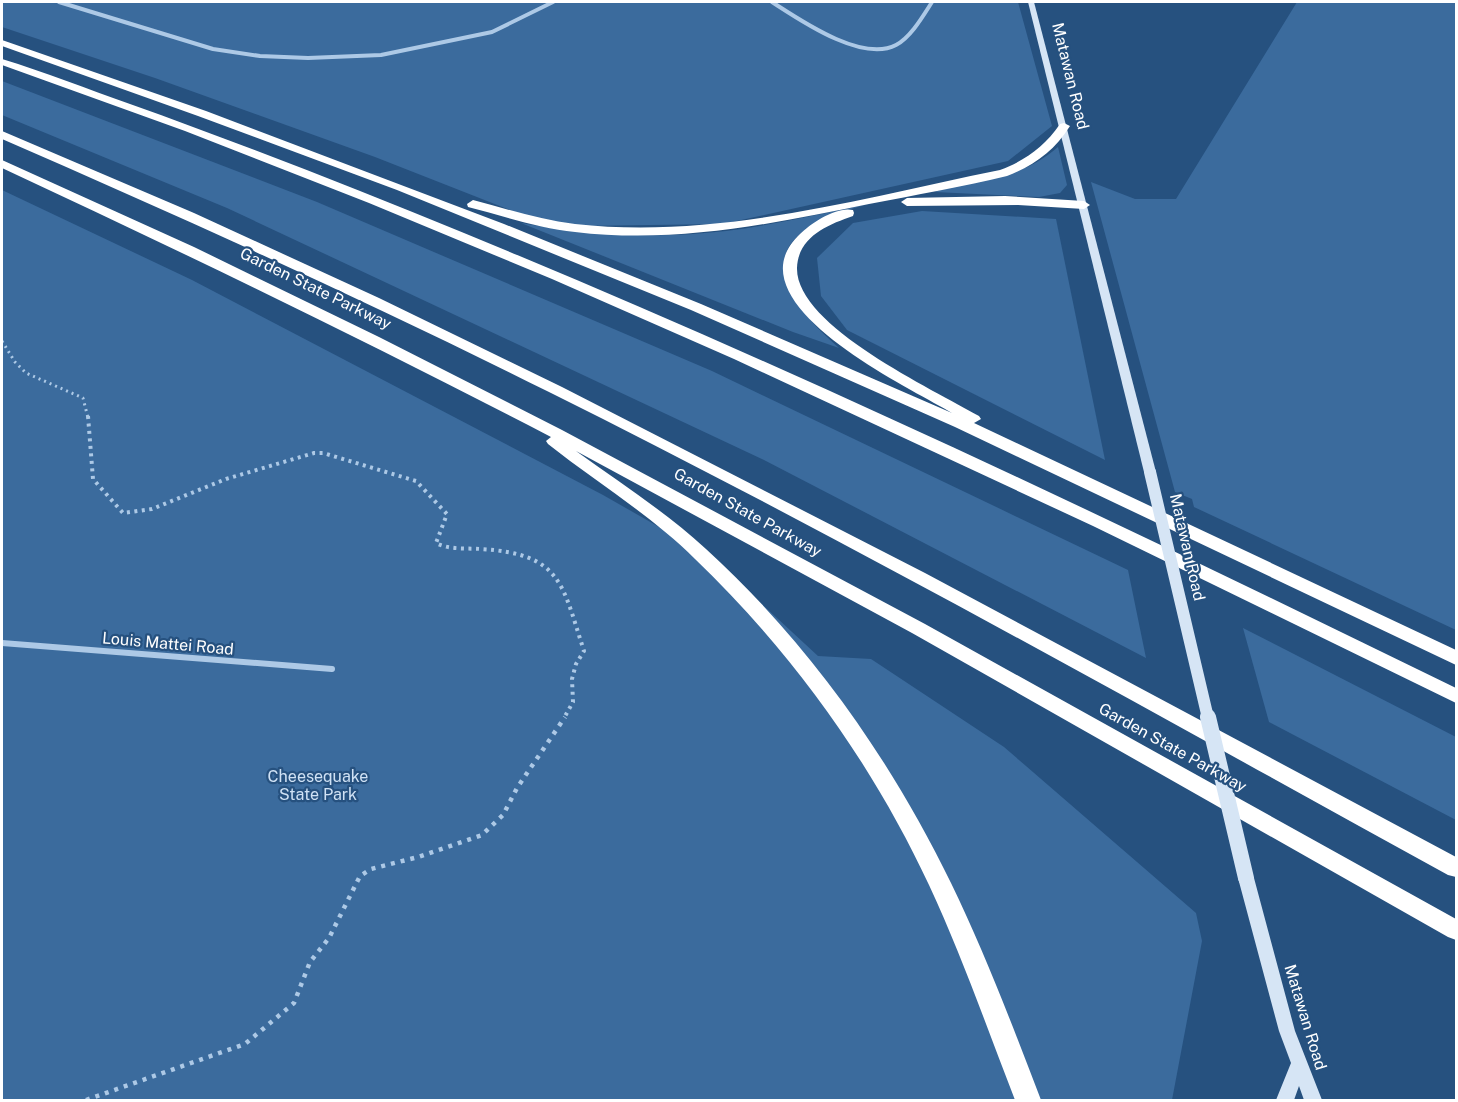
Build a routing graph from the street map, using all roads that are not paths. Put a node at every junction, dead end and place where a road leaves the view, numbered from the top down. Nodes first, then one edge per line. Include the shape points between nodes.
1 (59, 2) edge
2 (553, 2) edge
3 (772, 2) edge
4 (932, 2) edge
5 (1031, 2) edge
6 (2, 43) edge
7 (2, 62) edge
8 (1064, 126) junction
9 (2, 135) edge
10 (2, 165) edge
11 (350, 168) junction
12 (892, 196) junction
13 (1017, 201) junction
14 (1084, 205) junction
15 (522, 415) junction
16 (1027, 454) junction
17 (2, 643) edge
18 (1456, 658) edge
19 (332, 669) dead end
20 (1456, 696) edge
21 (1456, 868) edge
22 (1456, 930) edge
23 (1299, 1064) junction
24 (1028, 1101) edge
25 (1285, 1101) edge
26 (1313, 1101) edge

1 - 2 street via 213,49 308,58 381,56 482,34
3 - 4 street via 847,43 882,49 896,44
5 - 8 main road, Matawan Road
6 - 11 highway
7 - 20 highway via 362,197 715,344 1011,478
8 - 12 highway via 1047,150 1021,166
8 - 14 main road, Matawan Road
9 - 21 highway, Garden State Parkway via 305,269 655,440
10 - 15 highway, Garden State Parkway via 250,279
11 - 12 highway via 523,218 611,231 724,228
11 - 16 highway via 704,310
12 - 13 highway
13 - 14 highway
13 - 16 highway via 901,202 853,211 825,222 805,236 792,252 789,268 801,303 830,332
14 - 23 main road, Matawan Road, bridge via 1246,878
15 - 22 highway, Garden State Parkway via 900,619
15 - 24 highway via 661,519 700,554 784,640 840,712 926,855 973,958
16 - 18 highway
17 - 19 street, Louis Mattei Road
23 - 25 main road
23 - 26 main road, Matawan Road

